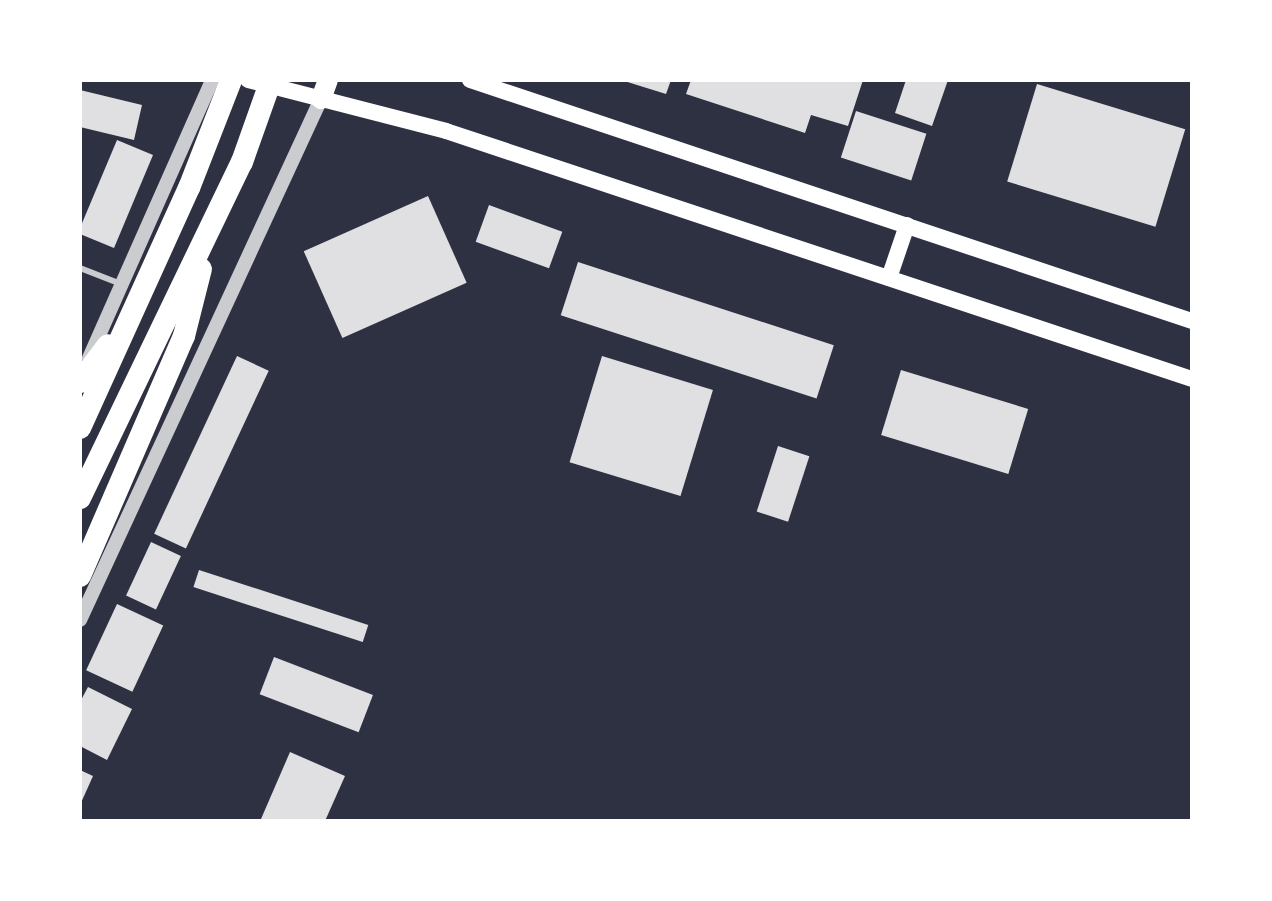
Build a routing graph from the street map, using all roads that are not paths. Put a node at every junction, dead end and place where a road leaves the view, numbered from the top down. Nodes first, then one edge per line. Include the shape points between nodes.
1 (212, 80) edge
2 (231, 80) edge
3 (248, 80) edge
4 (271, 80) edge
5 (470, 80) edge
6 (324, 90) edge
7 (211, 225) junction
8 (907, 225) junction
9 (80, 268) edge
10 (889, 278) junction
11 (122, 284) junction
12 (133, 312) junction
13 (1192, 321) edge
14 (1192, 379) edge
15 (80, 380) edge
16 (80, 428) edge
17 (80, 498) edge
18 (80, 576) edge
19 (80, 620) edge

1 - 11 street
2 - 12 highway
3 - 6 main road
4 - 7 highway via 242,162
5 - 8 main road
6 - 10 main road
6 - 19 street
7 - 17 highway
7 - 18 highway via 184,336
8 - 10 main road
8 - 13 main road
9 - 11 lane
10 - 14 main road
11 - 15 street
12 - 15 highway
12 - 16 highway

